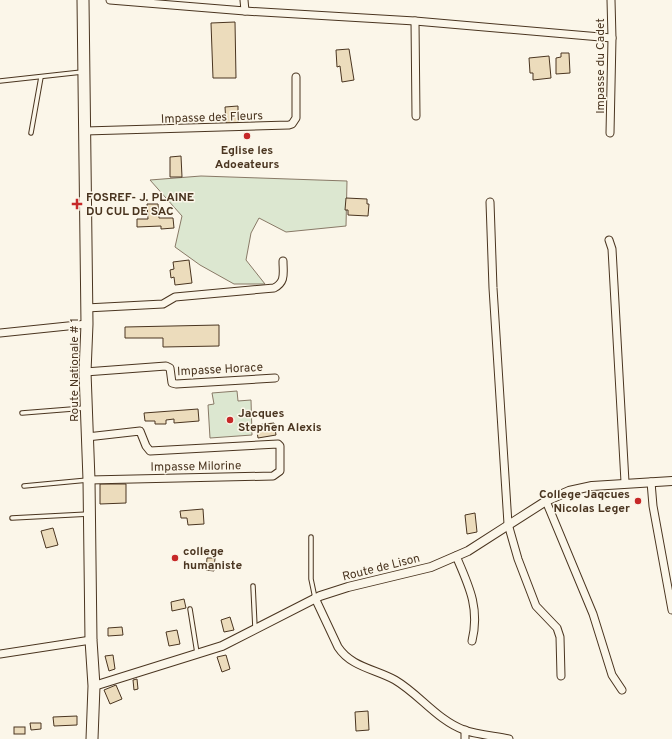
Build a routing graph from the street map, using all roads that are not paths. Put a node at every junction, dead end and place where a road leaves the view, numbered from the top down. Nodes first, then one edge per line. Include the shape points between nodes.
1 (83, 0) edge
2 (110, 0) edge
3 (244, 0) edge
4 (611, 0) edge
5 (245, 11) junction
6 (415, 21) junction
7 (612, 38) junction
8 (83, 72) junction
9 (41, 77) junction
10 (296, 77) dead end
11 (0, 81) edge
12 (416, 116) dead end
13 (85, 131) junction
14 (31, 133) dead end
15 (610, 133) dead end
16 (490, 202) dead end
17 (609, 240) dead end
18 (283, 261) dead end
19 (86, 308) junction
20 (87, 324) junction
21 (0, 333) edge
22 (85, 372) junction
23 (275, 378) dead end
24 (86, 408) junction
25 (22, 413) dead end
26 (87, 437) junction
27 (89, 480) junction
28 (672, 481) edge
29 (625, 482) junction
30 (651, 482) junction
31 (24, 486) dead end
32 (546, 501) junction
33 (90, 514) junction
34 (12, 518) dead end
35 (508, 524) junction
36 (312, 537) dead end
37 (456, 556) junction
38 (253, 586) dead end
39 (315, 598) junction
40 (190, 609) dead end
41 (672, 610) edge
42 (255, 629) junction
43 (91, 640) junction
44 (472, 641) dead end
45 (0, 654) edge
46 (197, 654) junction
47 (561, 676) dead end
48 (94, 686) junction
49 (622, 690) dead end
50 (465, 730) junction
51 (92, 739) edge
52 (465, 739) edge
53 (509, 739) edge

1 - 8 main road, Route Nationale # 1
2 - 5 street
3 - 5 street
4 - 7 street, Impasse du Cadet
5 - 6 street
6 - 7 street
6 - 12 street
7 - 15 street, Impasse du Cadet
8 - 9 lane
8 - 13 main road, Route Nationale # 1
9 - 11 lane
9 - 14 lane
10 - 13 street, Impasse des Fleurs via 296,118 289,125
13 - 19 main road, Route Nationale # 1
16 - 35 street
17 - 29 street via 612,249 617,316
18 - 19 street via 284,279 281,285 274,288 175,297 163,304
19 - 20 main road, Route Nationale # 1
20 - 21 street
20 - 22 main road, Route Nationale # 1
22 - 23 street, Impasse Horace via 166,366 170,368 172,383 176,384
22 - 24 main road, Route Nationale # 1
24 - 25 lane
24 - 26 main road, Route Nationale # 1
26 - 27 main road, Route Nationale # 1
26 - 27 street, Impasse Milorine via 140,431 150,451 278,444 280,446 280,471 273,476
27 - 31 lane
27 - 33 main road, Route Nationale # 1
28 - 30 street, Route de Lison
29 - 30 street, Route de Lison
29 - 32 street, Route de Lison via 569,491
30 - 41 street
32 - 35 street, Route de Lison
32 - 49 street via 593,614 612,675
33 - 34 lane
33 - 43 main road, Route Nationale # 1
35 - 37 street, Route de Lison via 468,551
35 - 47 street via 536,606 557,628 560,637
36 - 39 lane via 311,579
37 - 39 street, Route de Lison via 431,567 348,587
37 - 44 street via 475,607 476,627
38 - 42 lane
39 - 42 street, Route de Lison
39 - 50 street via 342,654 354,663 396,681 450,723
40 - 46 lane
42 - 46 street, Route de Lison via 222,646
43 - 45 street
43 - 48 main road, Route Nationale # 1
46 - 48 street, Route de Lison
48 - 51 main road, Route Nationale # 1
50 - 52 street
50 - 53 street

